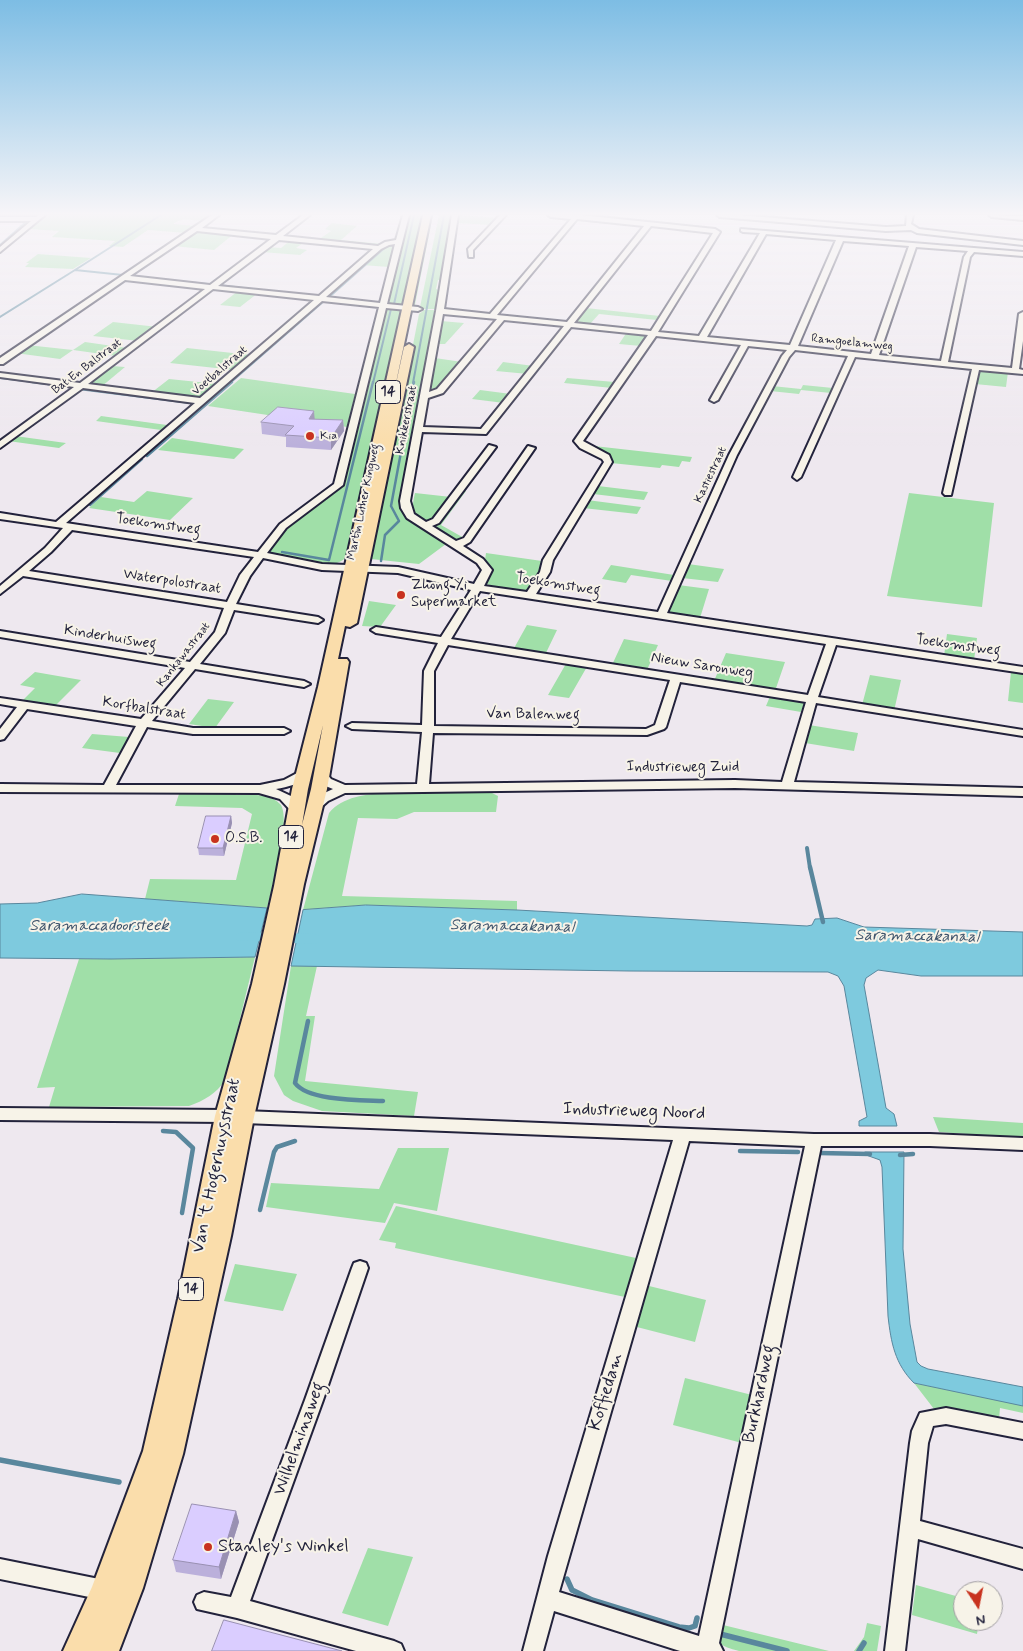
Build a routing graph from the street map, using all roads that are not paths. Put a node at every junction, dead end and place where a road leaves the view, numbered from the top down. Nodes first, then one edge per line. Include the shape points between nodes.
1 (104, 292) edge
2 (206, 292) edge
3 (263, 292) edge
4 (328, 292) edge
5 (387, 292) edge
6 (415, 292) edge
7 (416, 292) edge
8 (443, 292) edge
9 (511, 292) edge
10 (596, 292) edge
11 (679, 292) edge
12 (729, 292) edge
13 (817, 292) edge
14 (897, 292) edge
15 (959, 292) edge
16 (321, 298) junction
17 (383, 306) junction
18 (412, 308) junction
19 (440, 311) junction
20 (1023, 314) edge
21 (491, 316) junction
22 (502, 318) junction
23 (570, 325) junction
24 (653, 334) junction
25 (702, 338) junction
26 (746, 343) junction
27 (793, 348) junction
28 (852, 355) junction
29 (874, 357) junction
30 (0, 362) edge
31 (944, 364) junction
32 (976, 367) junction
33 (1019, 372) edge
34 (0, 375) edge
35 (82, 385) junction
36 (425, 396) junction
37 (714, 400) dead end
38 (202, 401) junction
39 (418, 430) junction
40 (0, 445) edge
41 (492, 447) dead end
42 (531, 448) dead end
43 (797, 477) dead end
44 (948, 493) dead end
45 (0, 516) edge
46 (58, 525) junction
47 (426, 525) junction
48 (69, 527) junction
49 (456, 545) junction
50 (261, 555) junction
51 (356, 569) junction
52 (22, 573) junction
53 (477, 588) junction
54 (0, 591) edge
55 (530, 596) junction
56 (230, 607) junction
57 (660, 616) junction
58 (318, 620) dead end
59 (376, 630) dead end
60 (0, 634) edge
61 (444, 641) junction
62 (832, 642) junction
63 (192, 667) junction
64 (1023, 670) edge
65 (676, 677) junction
66 (304, 684) dead end
67 (812, 699) junction
68 (0, 701) edge
69 (24, 705) junction
70 (144, 724) junction
71 (352, 726) dead end
72 (428, 729) junction
73 (284, 731) dead end
74 (1023, 733) edge
75 (0, 738) edge
76 (301, 782) junction
77 (320, 782) junction
78 (787, 785) junction
79 (109, 787) junction
80 (0, 788) edge
81 (423, 788) junction
82 (259, 789) junction
83 (343, 789) junction
84 (1023, 792) edge
85 (315, 806) junction
86 (296, 809) junction
87 (289, 885) junction
88 (0, 1114) edge
89 (234, 1116) junction
90 (684, 1134) junction
91 (814, 1140) junction
92 (1023, 1144) edge
93 (360, 1268) dead end
94 (1023, 1431) edge
95 (908, 1526) junction
96 (1023, 1559) edge
97 (0, 1570) edge
98 (104, 1590) junction
99 (548, 1599) junction
100 (204, 1602) dead end
101 (236, 1608) junction
102 (710, 1650) edge
103 (77, 1651) edge
104 (105, 1651) edge
105 (394, 1651) edge
106 (533, 1651) edge
107 (895, 1651) edge

1 - 30 street
2 - 35 street, Bat En Balstraat
3 - 16 street
4 - 16 street, Voetbalstraat
5 - 17 street, Kankawastraat
6 - 18 main road, Martin Luther Kingweg / 14
7 - 18 main road, Martin Luther Kingweg / 14
8 - 19 street, Knikkerstraat
9 - 21 street
10 - 23 street
11 - 24 street
12 - 25 street
13 - 27 street, Kastiestraat
14 - 29 street
15 - 31 street
16 - 17 street
16 - 38 street, Voetbalstraat
17 - 18 street
17 - 50 street, Kankawastraat via 338,485 283,526
18 - 51 main road, Martin Luther Kingweg / 14
19 - 21 street, Ramgoelamweg
19 - 36 street, Knikkerstraat
20 - 33 street
21 - 22 street, Ramgoelamweg
22 - 23 street, Ramgoelamweg
22 - 36 street via 440,391
23 - 24 street, Ramgoelamweg
23 - 39 street via 483,432
24 - 25 street, Ramgoelamweg
24 - 55 street via 578,441 606,457 606,465
25 - 26 street, Ramgoelamweg
26 - 27 street, Ramgoelamweg
26 - 37 street
27 - 28 street, Ramgoelamweg
27 - 57 street, Kastiestraat via 733,455
28 - 29 street, Ramgoelamweg
28 - 43 street
29 - 31 street, Ramgoelamweg
31 - 32 street, Ramgoelamweg
32 - 33 street, Ramgoelamweg
32 - 44 street
34 - 35 street
35 - 38 street
35 - 40 street, Bat En Balstraat
36 - 39 street, Knikkerstraat
38 - 46 street, Voetbalstraat
39 - 47 street, Knikkerstraat via 405,500 410,516
41 - 47 street via 436,521
42 - 49 street via 468,540
45 - 46 street, Toekomstweg
46 - 48 street, Toekomstweg
47 - 49 street, Knikkerstraat
48 - 50 street, Toekomstweg
48 - 52 street
49 - 53 street, Knikkerstraat via 480,561 487,570
50 - 51 street, Toekomstweg via 322,567
50 - 56 street, Kankawastraat via 244,575
51 - 53 street, Toekomstweg via 398,570
51 - 76 main road, Martin Luther Kingweg / 14
51 - 77 main road, Martin Luther Kingweg / 14 via 351,618
52 - 54 street
52 - 56 street, Waterpolostraat
53 - 55 street, Toekomstweg
53 - 61 street
55 - 57 street, Toekomstweg
56 - 58 street, Waterpolostraat
56 - 63 street, Kankawastraat via 220,633
57 - 62 street, Toekomstweg
59 - 61 street, Nieuw Saronweg
60 - 63 street, Kinderhuisweg
61 - 65 street, Nieuw Saronweg
61 - 72 street via 428,671
62 - 64 street, Toekomstweg
62 - 67 street
63 - 66 street, Kinderhuisweg
63 - 70 street, Kankawastraat
65 - 67 street, Nieuw Saronweg
65 - 72 street, Van Balenweg via 660,727 654,730
67 - 74 street, Nieuw Saronweg
67 - 78 street
68 - 69 street, Korfbalstraat
69 - 70 street, Korfbalstraat
69 - 75 street
70 - 73 street, Korfbalstraat via 193,731
70 - 79 street, Kankawastraat
71 - 72 street, Van Balenweg
72 - 81 street
76 - 82 street
76 - 86 main road, Van 't Hogerhuysstraat / 14
77 - 83 street
77 - 85 main road, Van 't Hogerhuysstraat / 14
78 - 81 street, Industrieweg Zuid
78 - 84 street, Industrieweg Zuid
79 - 80 street
79 - 82 street
81 - 83 street, Industrieweg Zuid
82 - 86 street via 282,794
83 - 85 street, Industrieweg Zuid
85 - 87 main road, Van 't Hogerhuysstraat / 14
86 - 87 main road, Van 't Hogerhuysstraat / 14
87 - 89 main road, Van 't Hogerhuysstraat / 14 via 268,984
88 - 89 street, Industrieweg Noord
89 - 90 street, Industrieweg Noord
89 - 98 main road, Van 't Hogerhuysstraat / 14 via 154,1451
89 - 104 main road, Van 't Hogerhuysstraat / 14 via 220,1236 170,1454 130,1588
90 - 91 street, Industrieweg Noord
90 - 99 street, Koffiedam
91 - 92 street, Industrieweg Noord
91 - 102 street, Burkhardweg
93 - 101 street, Wilhelminaweg
94 - 95 street via 946,1416 927,1419 921,1431
95 - 96 street
95 - 107 street
97 - 98 street
98 - 103 main road, Van 't Hogerhuysstraat / 14
99 - 102 street
99 - 106 street, Koffiedam
100 - 101 street
101 - 105 street

